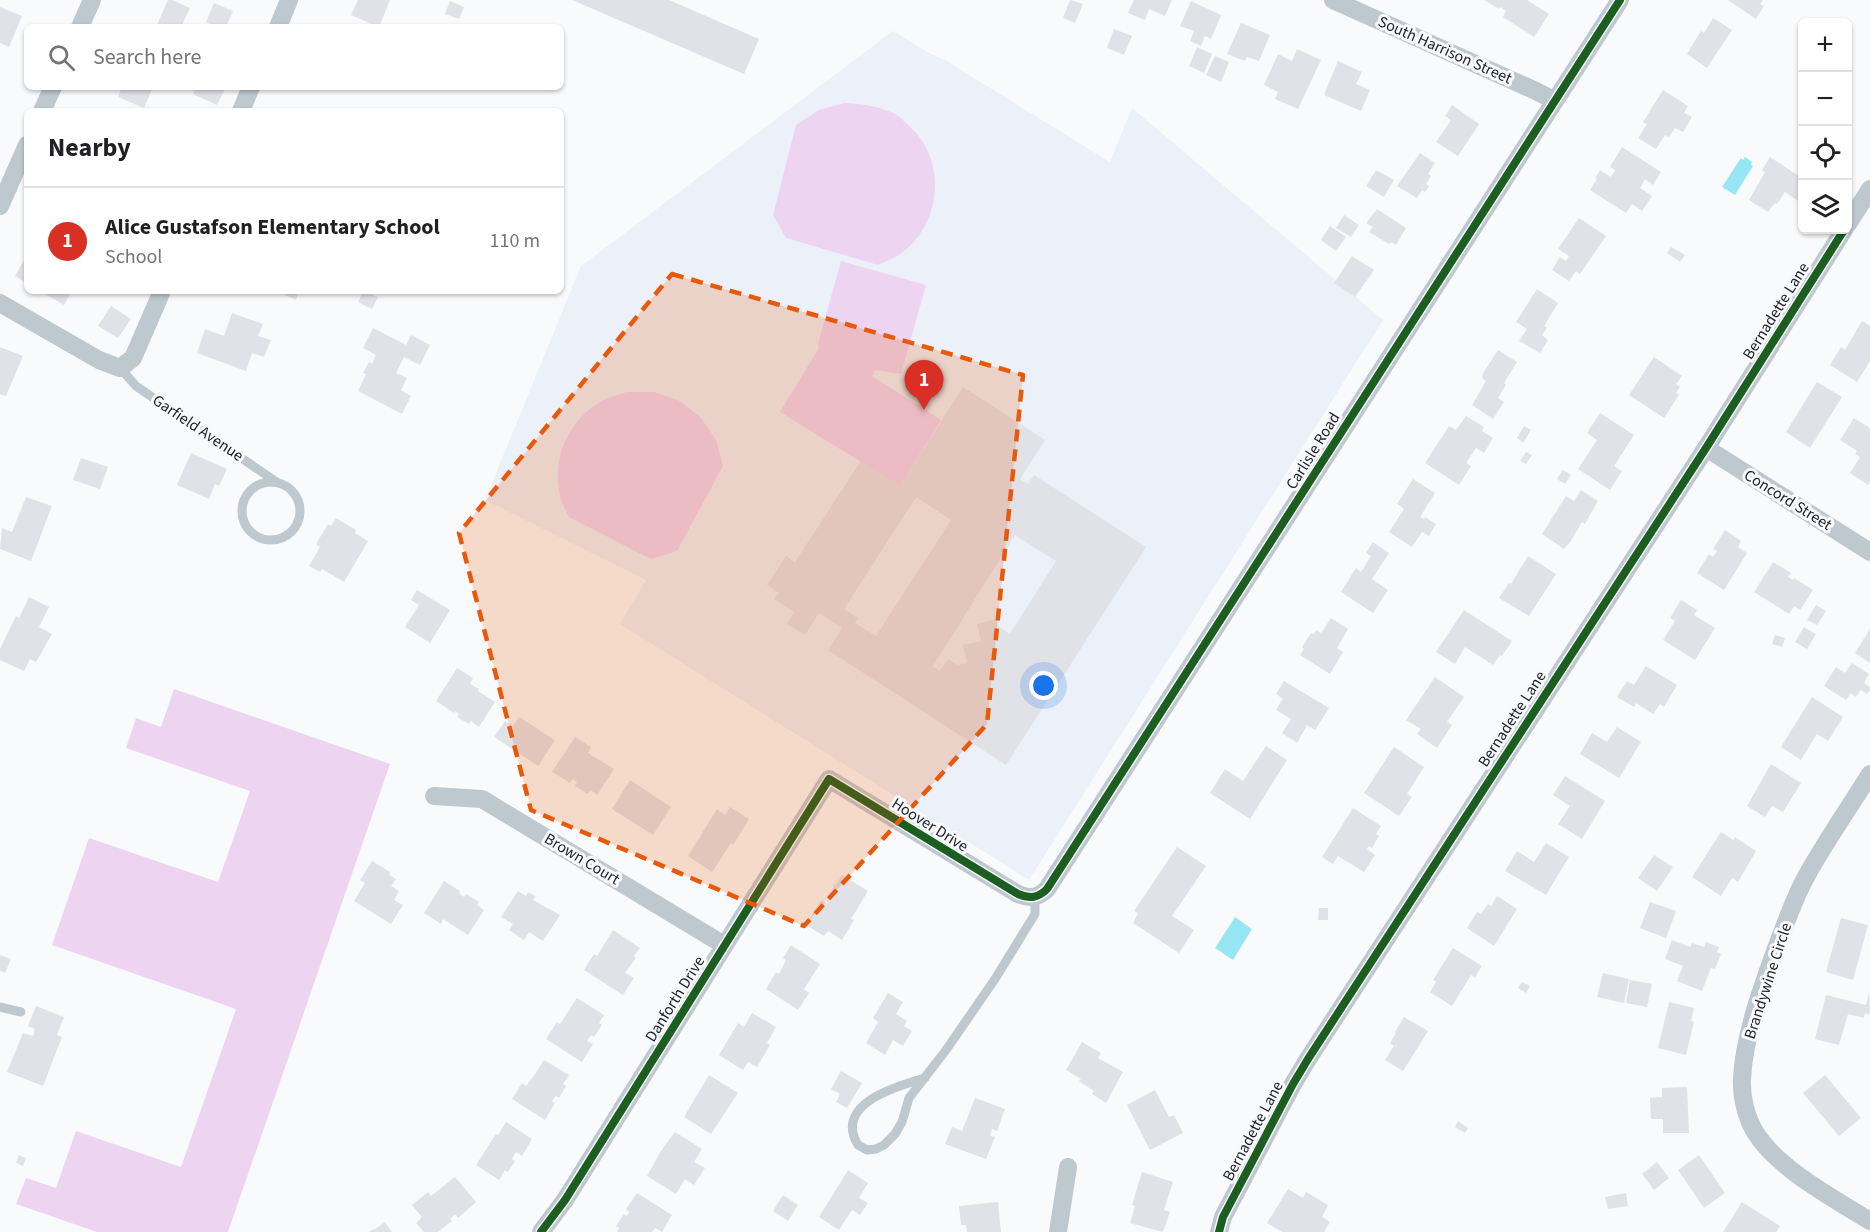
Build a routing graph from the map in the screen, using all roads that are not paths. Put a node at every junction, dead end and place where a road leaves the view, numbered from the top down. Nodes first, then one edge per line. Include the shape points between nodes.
1 (92, 0) edge
2 (289, 0) edge
3 (1333, 0) edge
4 (1620, 0) edge
5 (81, 24) edge
6 (279, 24) edge
7 (52, 90) edge
8 (250, 90) edge
9 (1556, 101) junction
10 (43, 108) edge
11 (242, 108) edge
12 (24, 152) edge
13 (1870, 189) edge
14 (0, 206) edge
15 (1852, 218) edge
16 (1841, 234) edge
17 (161, 294) edge
18 (0, 303) edge
19 (120, 368) junction
20 (1706, 448) junction
21 (278, 483) junction
22 (1870, 552) edge
23 (1870, 774) edge
24 (829, 779) joint
25 (434, 796) dead end
26 (1026, 896) junction
27 (724, 945) junction
28 (0, 1006) edge
29 (21, 1012) dead end
30 (925, 1078) junction
31 (1068, 1167) dead end
32 (1870, 1221) edge
33 (542, 1232) edge
34 (1058, 1232) edge
35 (1218, 1232) edge

1 - 5 street
2 - 6 street
3 - 9 street, South Harrison Street
4 - 9 street, Carlisle Road
7 - 10 street
8 - 11 street
9 - 26 street, Carlisle Road via 1047,889
12 - 14 street
13 - 15 street
16 - 20 street, Bernadette Lane
17 - 19 street via 133,358
18 - 19 street, Garfield Avenue
19 - 21 lane, Garfield Avenue via 136,386
20 - 22 street, Concord Street
20 - 35 street, Bernadette Lane via 1308,1059
21 - 21 lane, Garfield Avenue via 260,484 246,497 243,506 245,524 258,537 268,540 277,540 293,530 300,512 294,494
23 - 32 street, Brandywine Circle via 1806,876 1792,906 1752,1023 1742,1080 1745,1107 1755,1131 1772,1152 1809,1183
24 - 26 street, Hoover Drive
24 - 27 street, Danforth Drive
25 - 27 street, Brown Court via 482,799
26 - 30 lane via 1035,914
27 - 33 street, Danforth Drive
28 - 29 lane
30 - 30 lane via 909,1098 901,1124 888,1142 871,1150 858,1145 854,1125 865,1104 886,1090
31 - 34 street

